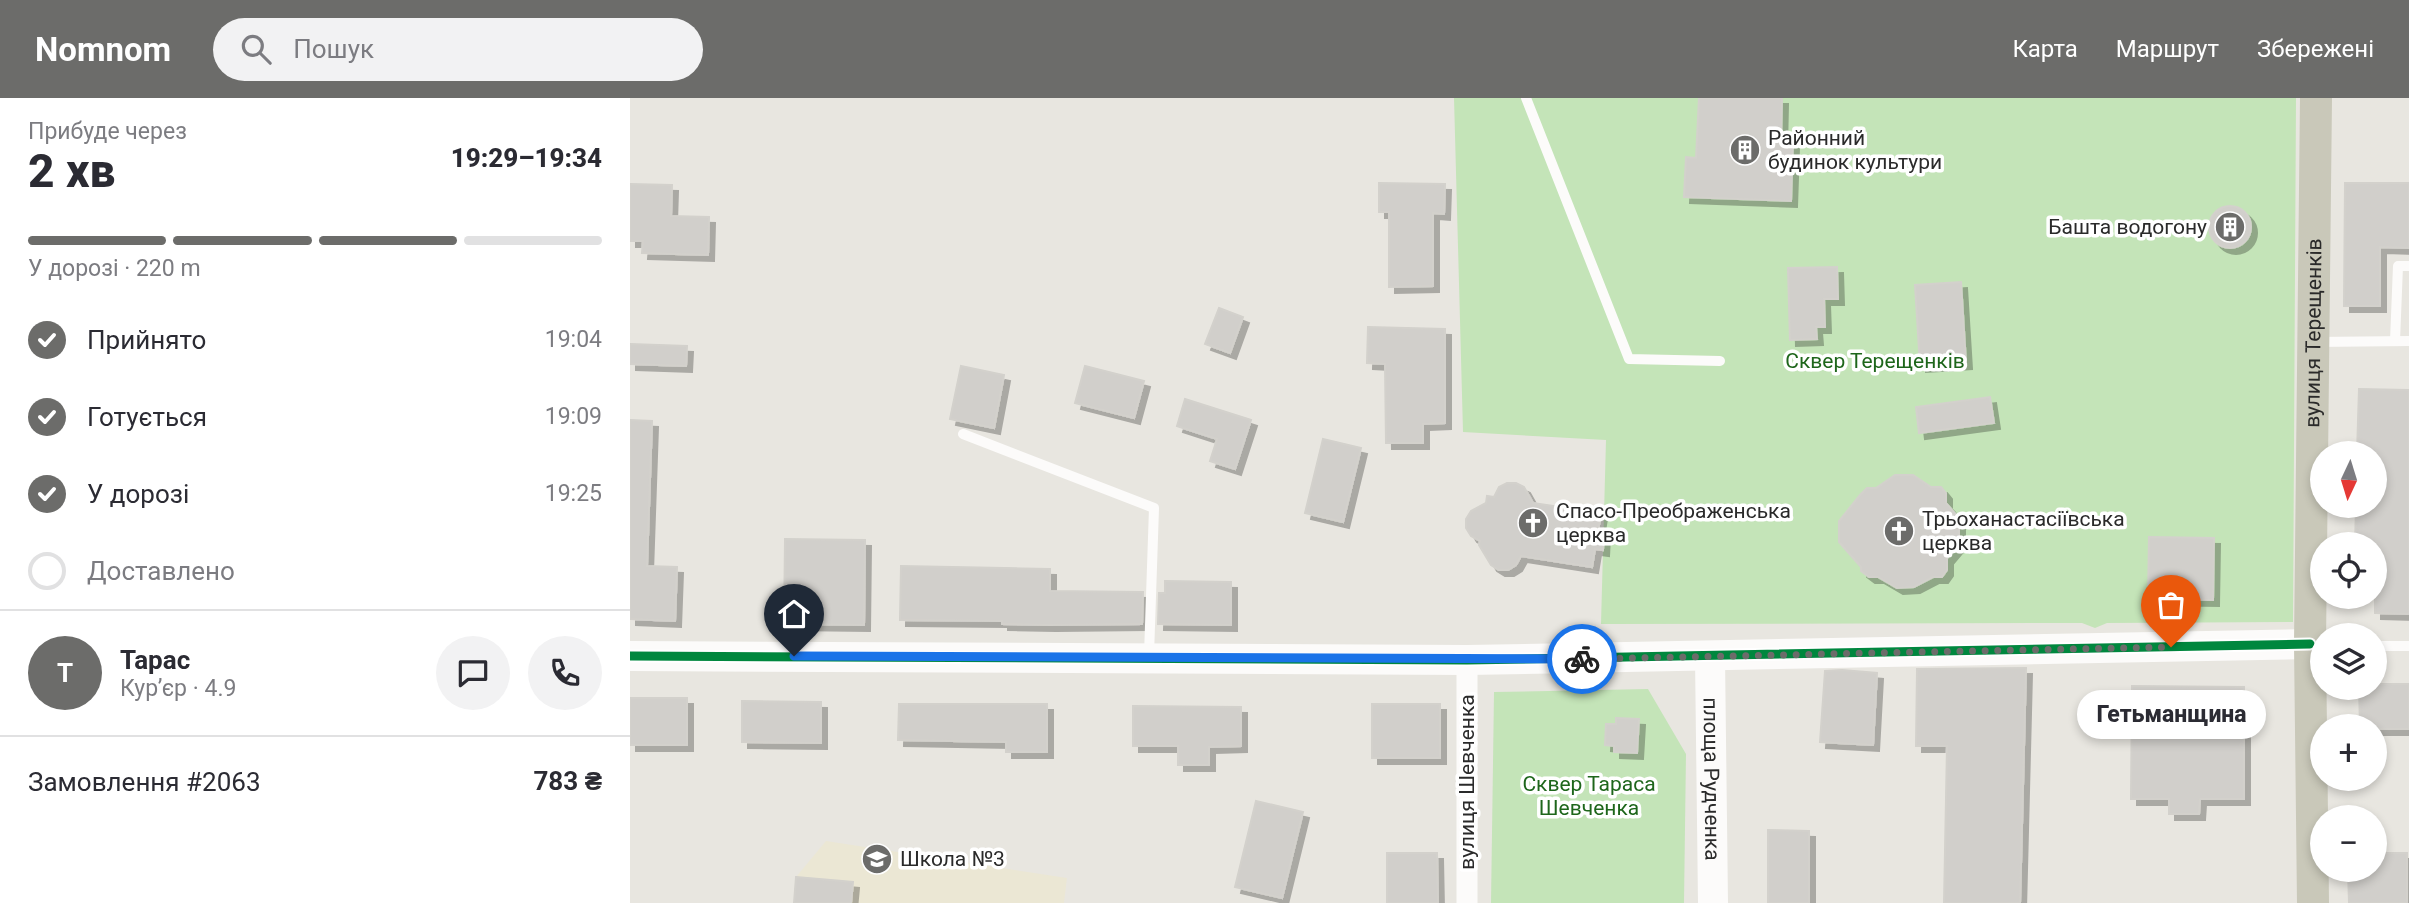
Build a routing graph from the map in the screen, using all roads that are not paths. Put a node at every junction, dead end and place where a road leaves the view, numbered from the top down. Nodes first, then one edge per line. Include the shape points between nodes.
1 (1526, 98) edge
2 (2316, 98) edge
3 (2409, 266) edge
4 (2395, 341) junction
5 (2409, 341) edge
6 (2312, 342) junction
7 (1720, 361) dead end
8 (964, 434) dead end
9 (2316, 623) edge
10 (2310, 644) edge
11 (2387, 646) edge
12 (2409, 646) edge
13 (630, 656) edge
14 (1710, 657) junction
15 (1149, 658) junction
16 (1467, 660) junction
17 (2315, 700) edge
18 (1467, 903) edge
19 (1713, 903) edge
20 (2313, 903) edge

1 - 7 lane via 1629,359
2 - 6 main road, вулиця Терещенків
3 - 4 lane via 2398,266
4 - 5 lane
4 - 6 lane
6 - 9 main road, вулиця Терещенків
8 - 15 lane via 1154,508
10 - 14 street
11 - 12 lane
13 - 15 street
14 - 16 street
14 - 19 street, площа Рудченка
15 - 16 street
16 - 18 street, вулиця Шевченка
17 - 20 main road, вулиця Терещенків

